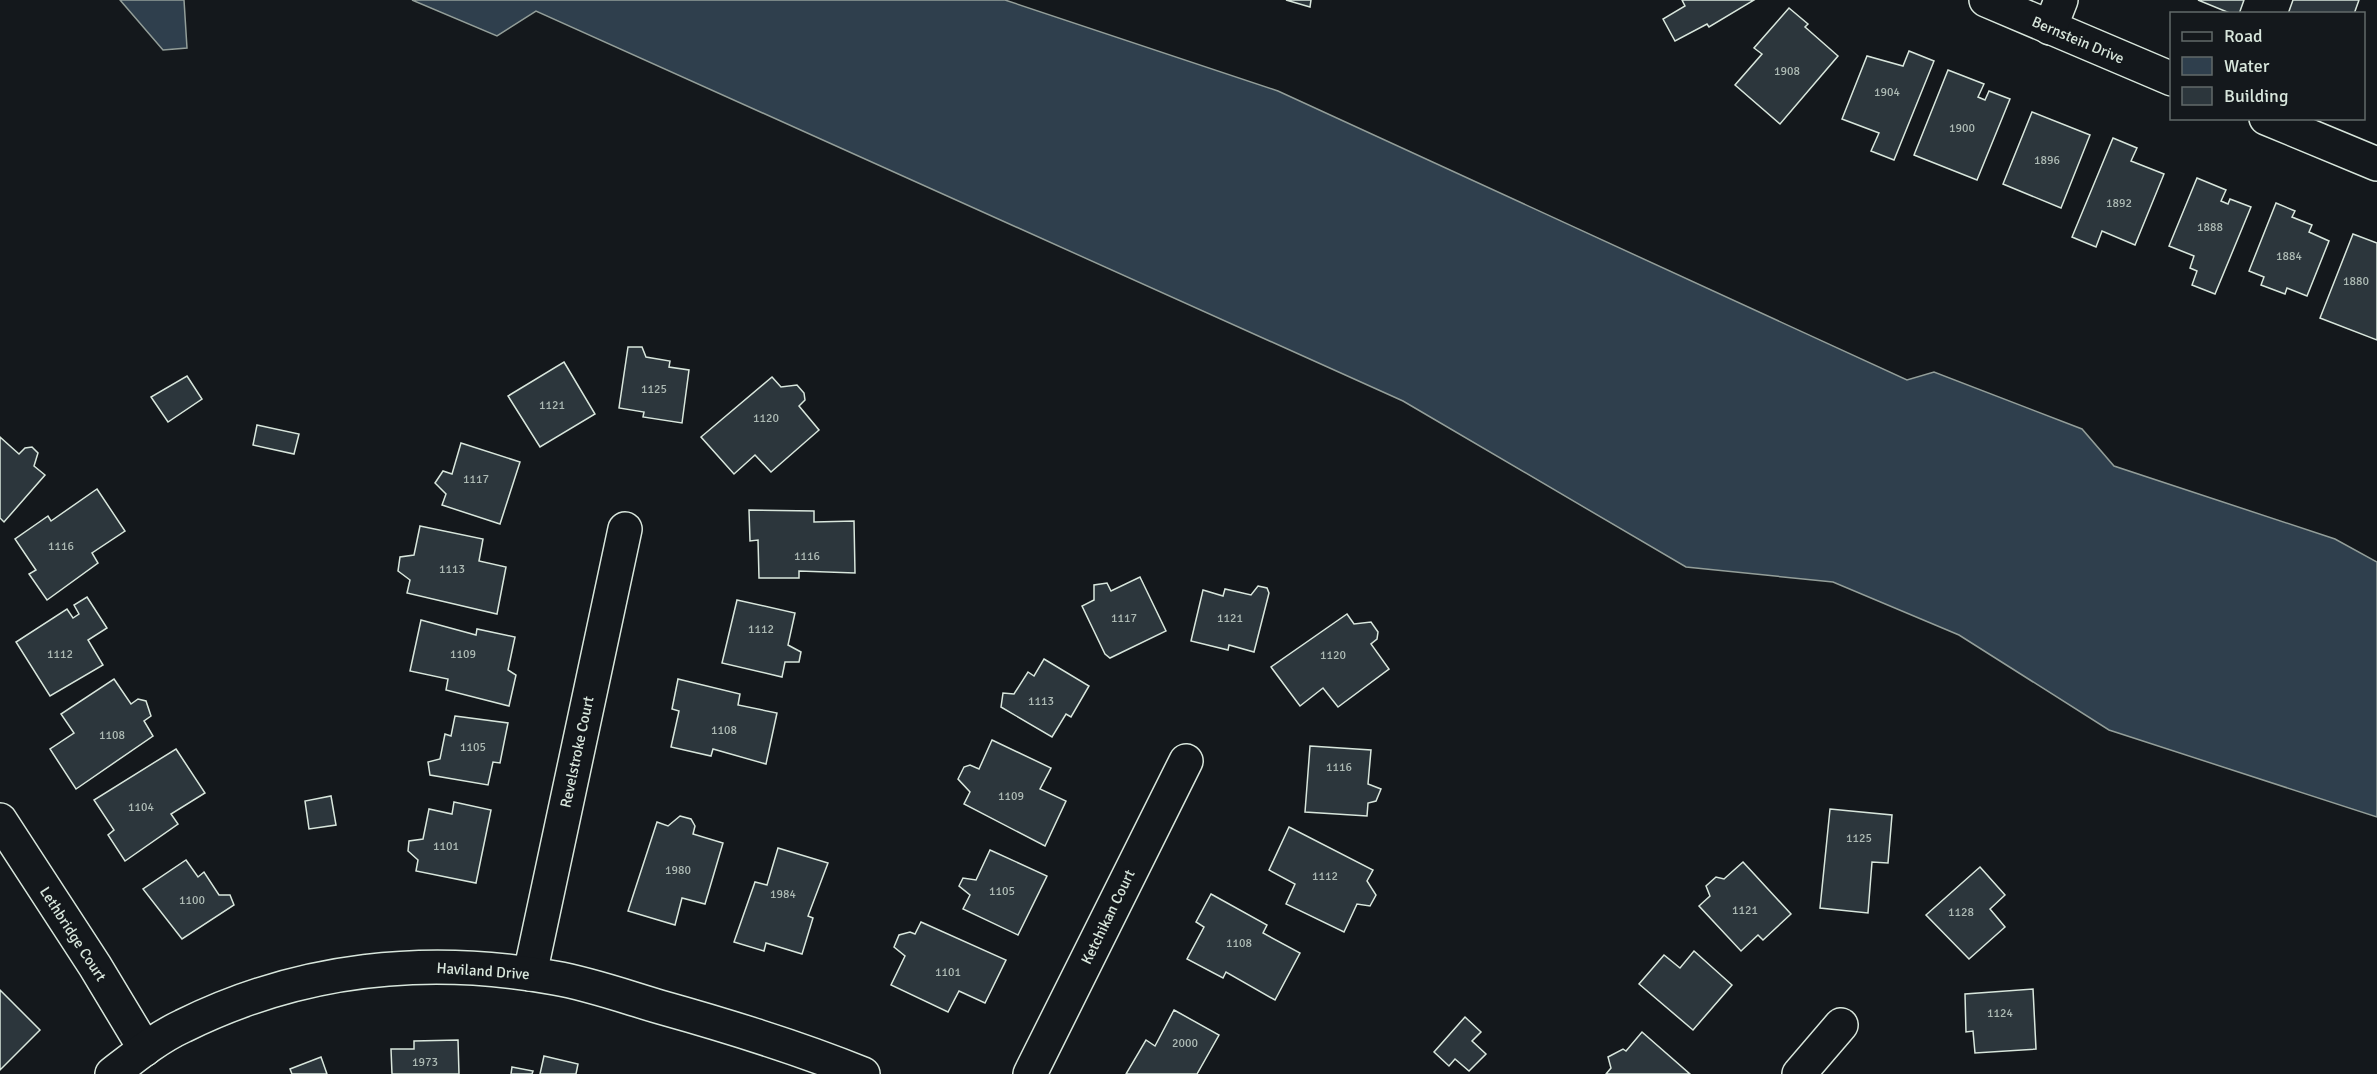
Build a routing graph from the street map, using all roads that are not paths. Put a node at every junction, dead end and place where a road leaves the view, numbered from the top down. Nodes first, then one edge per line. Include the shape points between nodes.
1 (1986, 0) edge
2 (2055, 14) edge
3 (2170, 78) edge
4 (2271, 120) edge
5 (2377, 164) edge
6 (625, 530) dead end
7 (1186, 761) dead end
8 (0, 820) edge
9 (530, 974) junction
10 (1841, 1025) dead end
11 (145, 1049) junction
12 (112, 1074) edge
13 (863, 1074) edge
14 (1030, 1074) edge
15 (1798, 1074) edge

1 - 2 street, Bernstein Drive
2 - 3 street, Bernstein Drive
4 - 5 street
6 - 9 street, Revelstroke Court
7 - 14 street, Ketchikan Court
8 - 11 street, Lethbridge Court
9 - 11 street, Haviland Drive via 453,967 377,969 307,980 242,999 181,1026
9 - 13 street, Haviland Drive via 558,978 709,1020
10 - 15 street
11 - 12 street, Haviland Drive

